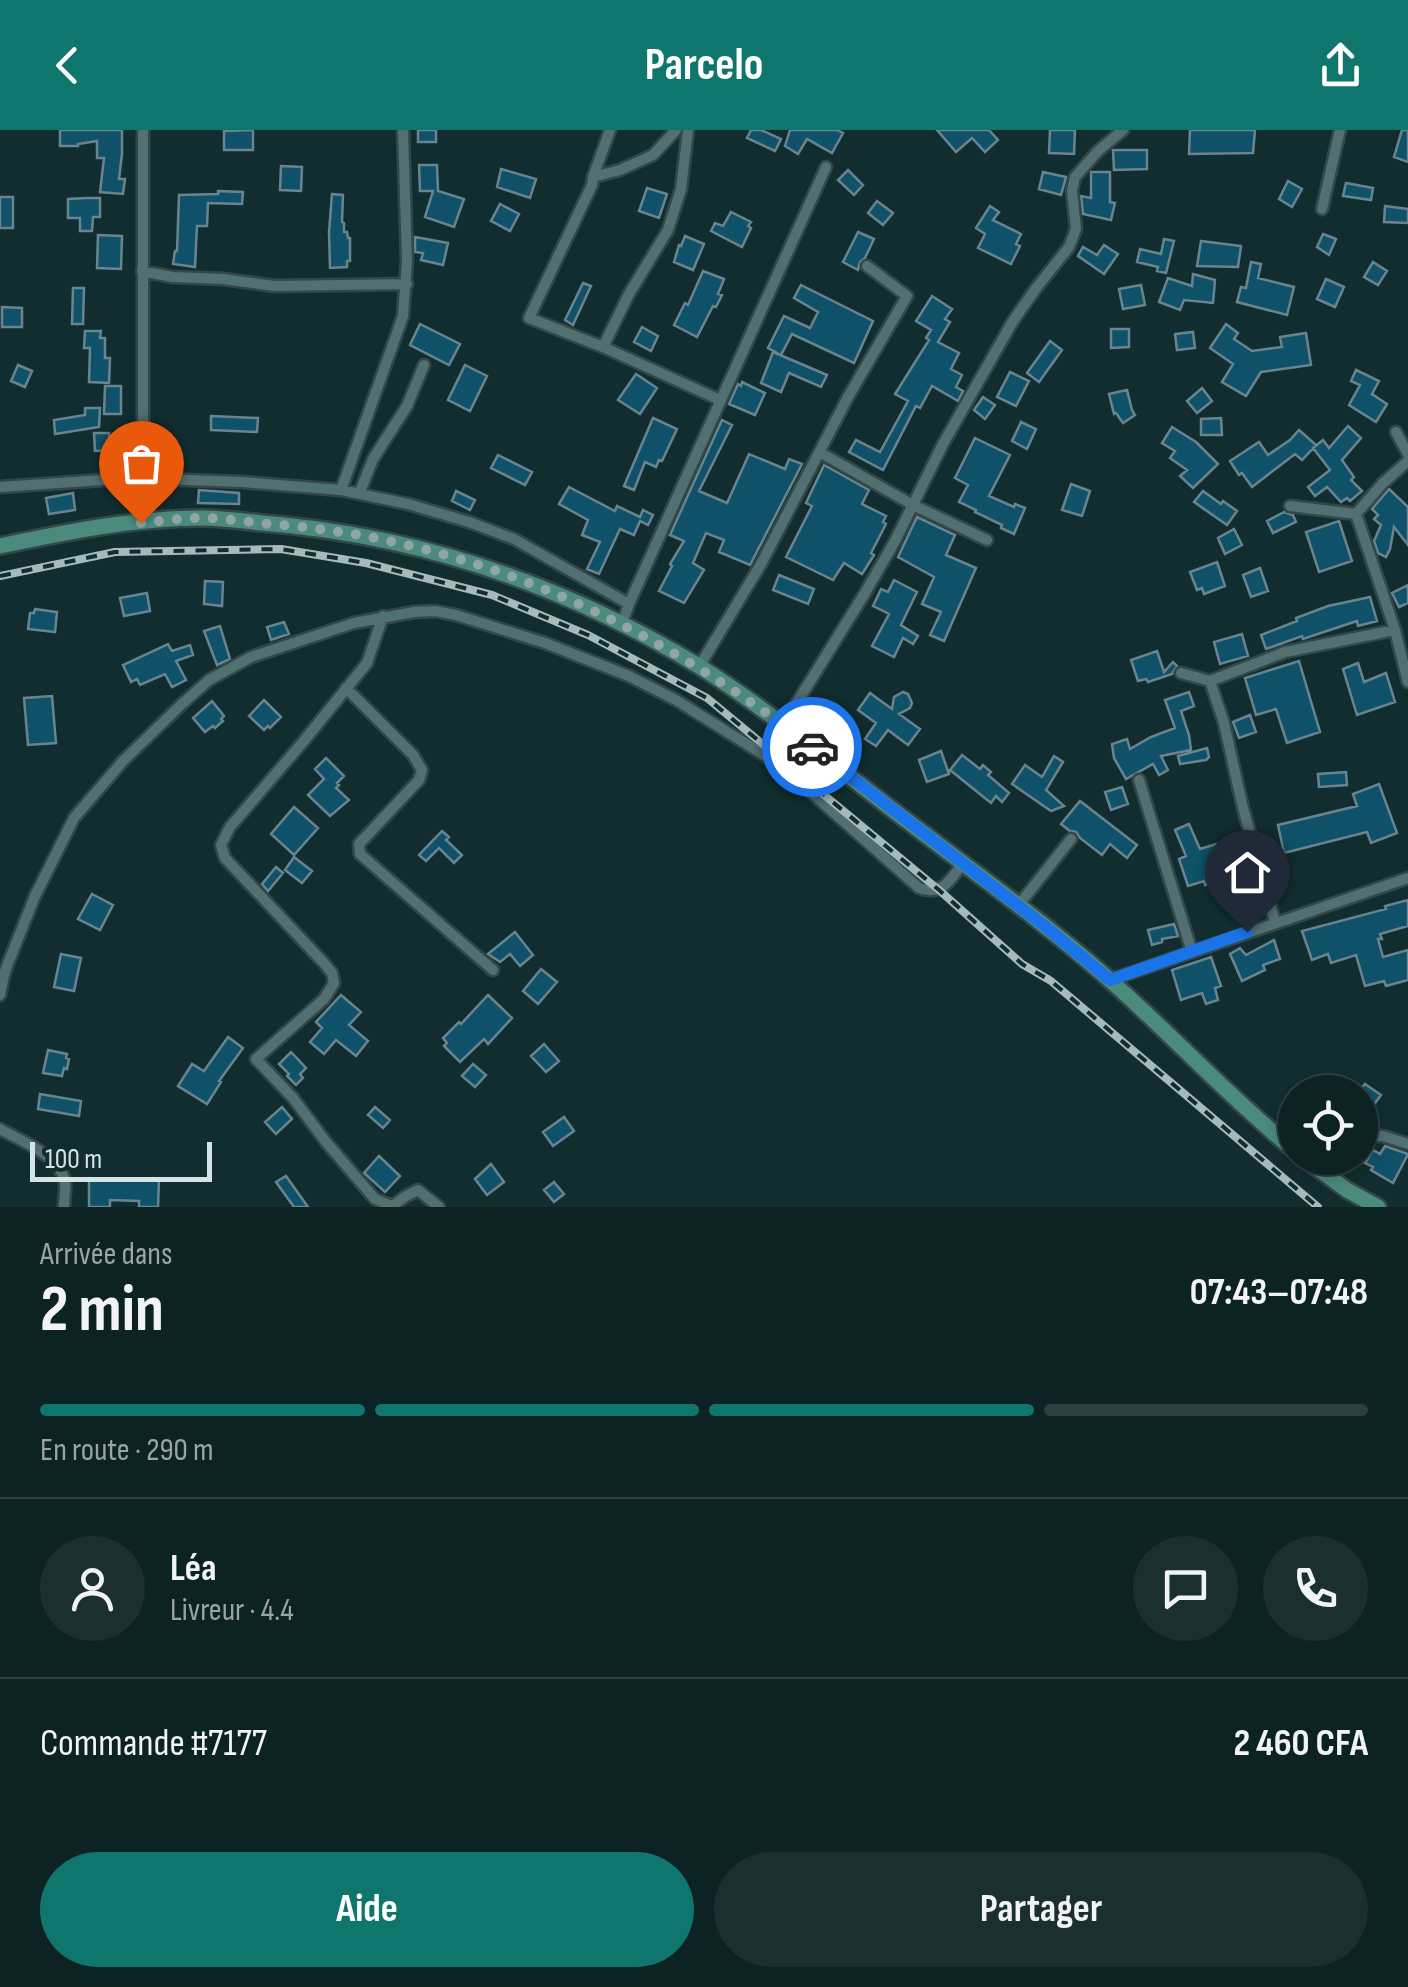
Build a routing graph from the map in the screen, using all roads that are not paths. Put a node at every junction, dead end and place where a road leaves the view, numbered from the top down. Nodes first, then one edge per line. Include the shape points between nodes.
1 (143, 130) edge
2 (403, 130) edge
3 (610, 130) edge
4 (676, 130) edge
5 (688, 130) edge
6 (1124, 130) edge
7 (1340, 130) edge
8 (826, 167) dead end
9 (593, 177) junction
10 (1322, 210) dead end
11 (867, 266) dead end
12 (142, 271) junction
13 (406, 284) junction
14 (603, 347) junction
15 (424, 366) dead end
16 (720, 400) junction
17 (1396, 432) dead end
18 (821, 453) junction
19 (1408, 458) edge
20 (132, 478) junction
21 (0, 487) edge
22 (340, 490) junction
23 (359, 494) junction
24 (913, 505) junction
25 (1290, 506) dead end
26 (1356, 514) junction
27 (987, 540) dead end
28 (0, 546) edge
29 (629, 604) junction
30 (383, 616) junction
31 (622, 623) junction
32 (1395, 630) junction
33 (699, 667) junction
34 (1182, 673) dead end
35 (1210, 681) junction
36 (1408, 682) edge
37 (346, 688) junction
38 (783, 725) junction
39 (1140, 780) dead end
40 (1071, 839) dead end
41 (963, 863) junction
42 (1408, 878) edge
43 (1018, 906) junction
44 (1275, 922) junction
45 (1192, 952) junction
46 (493, 970) dead end
47 (3, 971) edge
48 (1110, 980) junction
49 (0, 995) edge
50 (0, 1129) edge
51 (1278, 1135) edge
52 (1378, 1136) edge
53 (1408, 1144) edge
54 (1327, 1175) edge
55 (64, 1207) edge
56 (439, 1207) edge
57 (1378, 1207) edge

1 - 12 street
2 - 13 street
3 - 9 street
4 - 9 street via 653,155
5 - 14 street via 668,230
6 - 24 street via 1075,177 1074,237 1014,321
7 - 10 street
8 - 16 street
9 - 14 street via 530,318
11 - 18 street via 907,296
12 - 13 street via 275,286
12 - 20 street via 145,457
13 - 22 street via 403,316
14 - 16 street
15 - 23 street
16 - 29 street
17 - 19 street
18 - 24 street
18 - 33 street
19 - 26 street
20 - 21 street
20 - 22 street
22 - 23 street
23 - 29 street via 514,539
24 - 27 street
24 - 38 street
25 - 26 street
26 - 32 street
28 - 31 main road via 202,518 308,526 447,555
29 - 31 street
30 - 37 street via 367,662
30 - 41 street via 456,615 630,676 764,755 918,888 939,890
30 - 47 street via 250,658 209,680 174,711 74,818
31 - 33 main road
32 - 35 street via 1285,652
32 - 36 street
33 - 38 main road
34 - 35 street
35 - 44 street
37 - 46 street via 422,770 360,844 360,854
37 - 56 street via 221,845 225,858 332,973 334,983 256,1059 374,1200 392,1206 418,1190
38 - 41 main road
39 - 45 street
40 - 43 street
41 - 43 main road
42 - 44 street
43 - 48 main road
44 - 45 street
45 - 48 street
47 - 49 street
48 - 51 main road
50 - 55 street via 59,1168
52 - 53 street
54 - 57 main road

